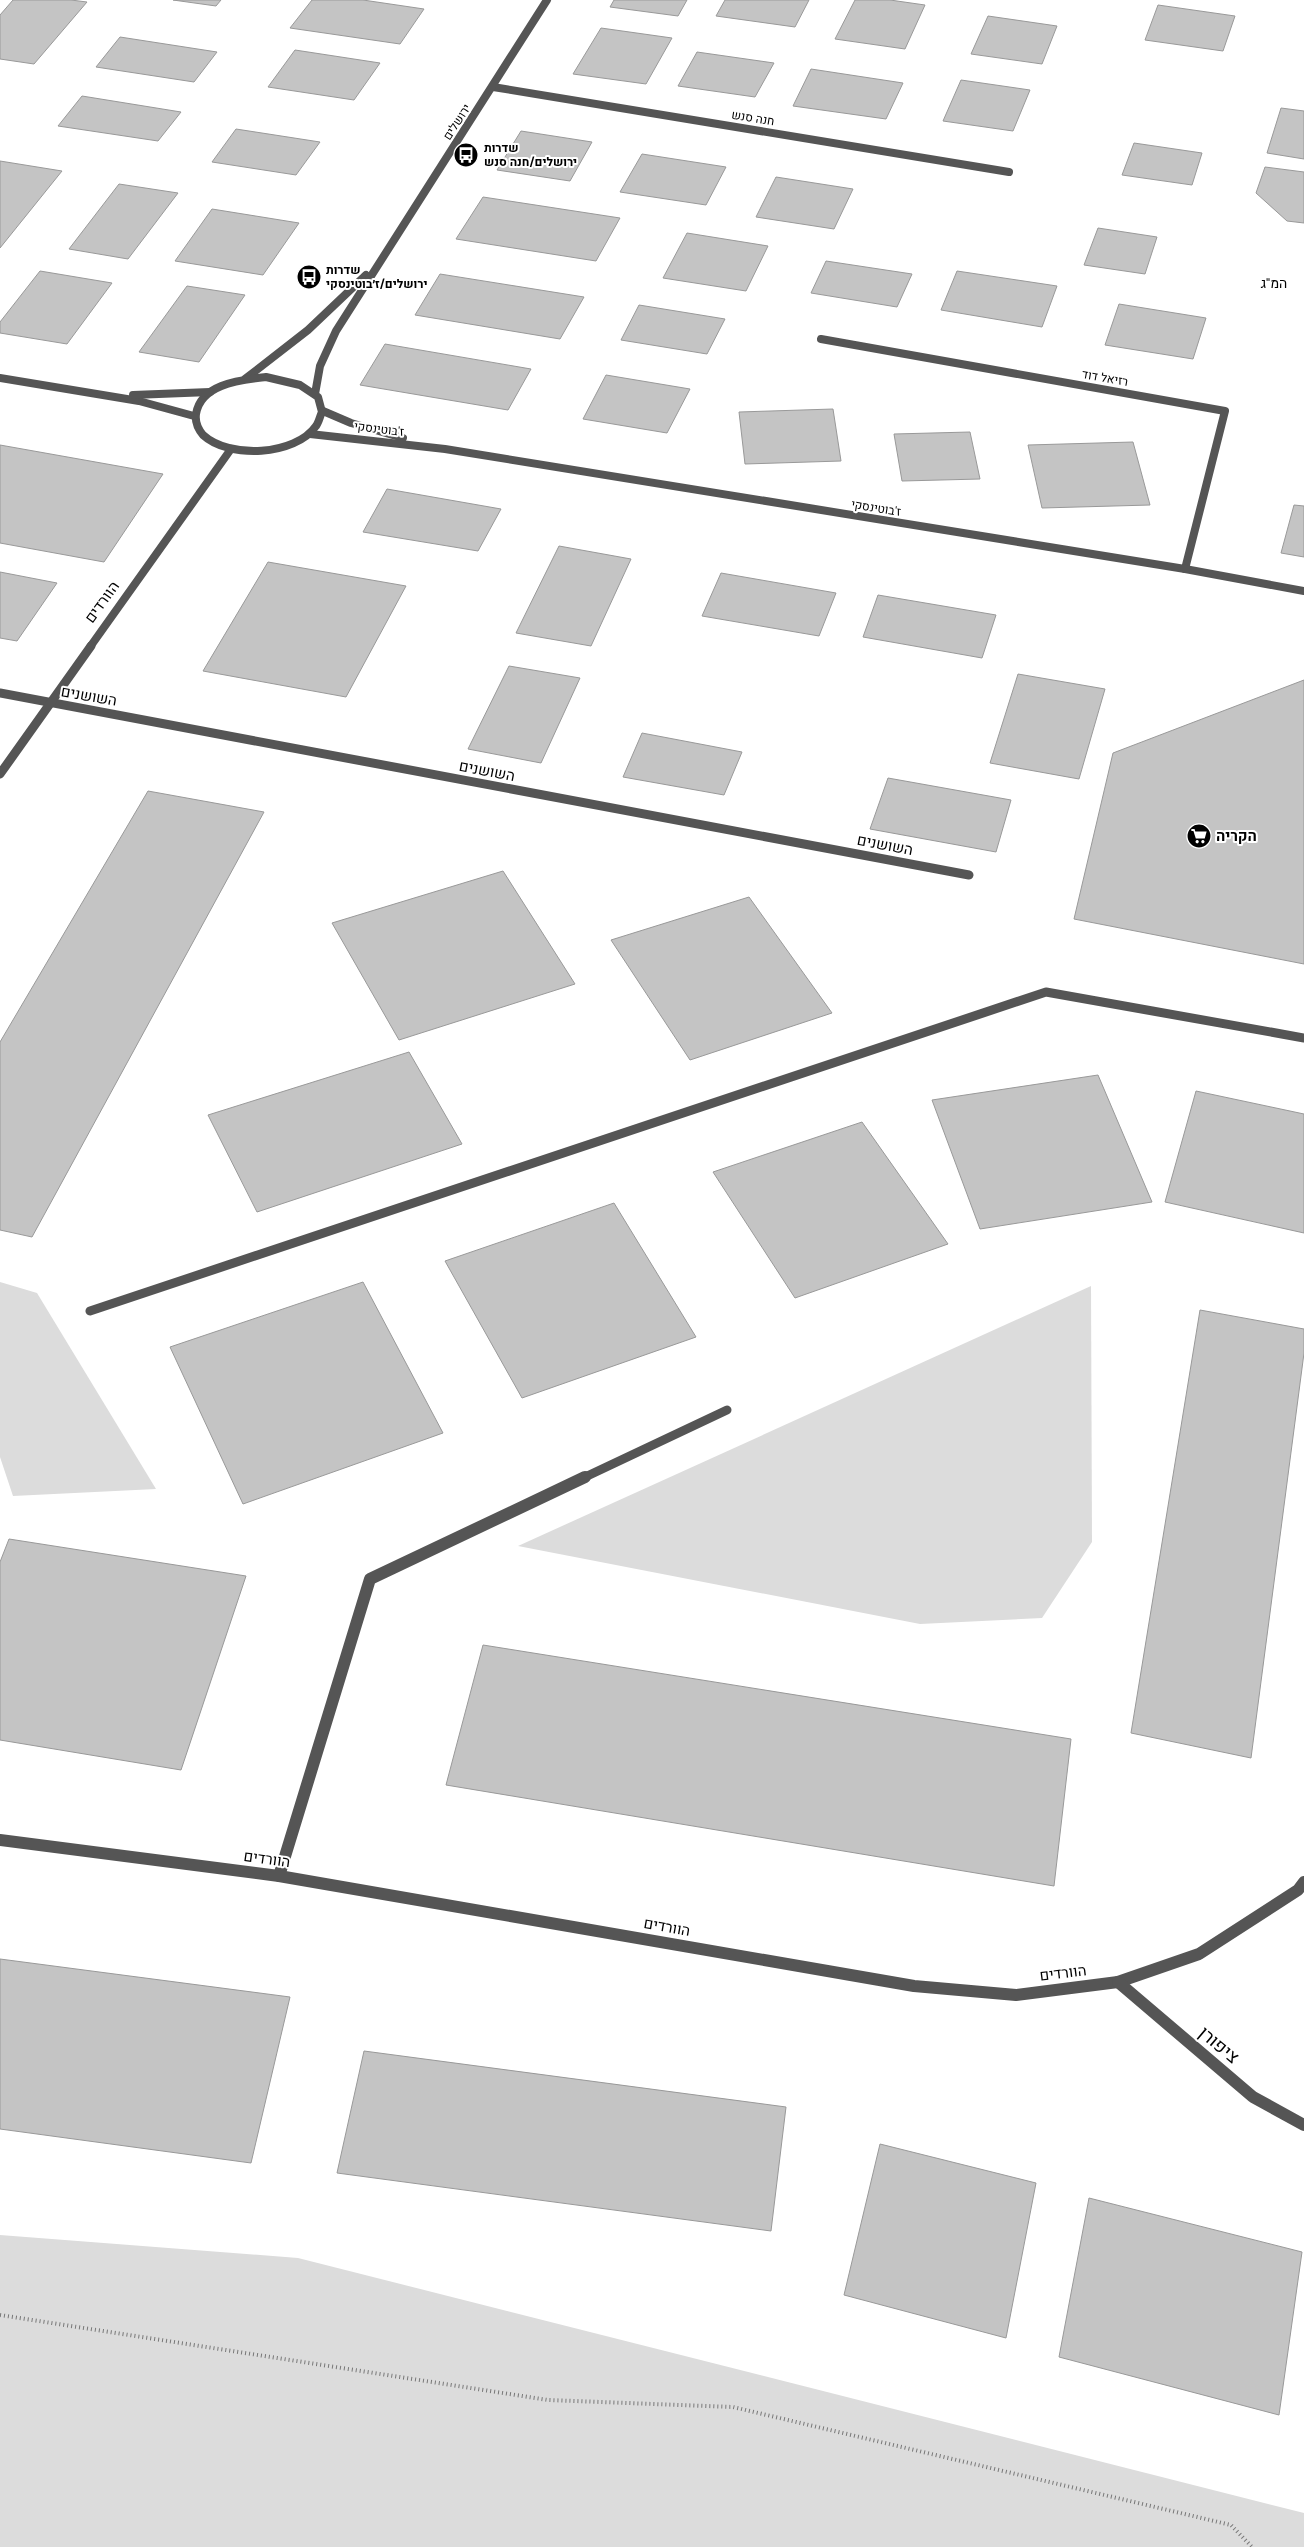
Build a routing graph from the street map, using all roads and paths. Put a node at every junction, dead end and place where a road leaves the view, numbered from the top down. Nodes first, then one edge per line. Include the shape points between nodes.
1 (547, 0) edge
2 (493, 87) junction
3 (1010, 172) dead end
4 (383, 256) junction
5 (821, 339) dead end
6 (0, 378) edge
7 (245, 379) junction
8 (90, 392) junction
9 (210, 392) junction
10 (315, 394) junction
11 (323, 411) junction
12 (194, 416) junction
13 (310, 434) junction
14 (232, 449) junction
15 (445, 449) junction
16 (1185, 569) junction
17 (1304, 591) edge
18 (0, 693) edge
19 (50, 703) junction
20 (0, 774) edge
21 (969, 875) dead end
22 (1304, 1038) edge
23 (90, 1311) dead end
24 (727, 1410) dead end
25 (0, 1840) edge
26 (279, 1876) junction
27 (1304, 1882) edge
28 (1118, 1982) junction
29 (1304, 2125) edge
30 (0, 2315) edge
31 (1252, 2547) edge

1 - 2 street, ירושלים
2 - 3 street, חנה סנש
2 - 4 street, ירושלים
4 - 7 street, ירושלים via 338,305
4 - 10 street, ירושלים via 326,349
5 - 16 street, רזיאל דוד via 1225,411
6 - 8 street
7 - 9 street
7 - 10 street via 266,377 285,380
8 - 9 street via 132,395
8 - 12 street
9 - 12 street via 198,404
10 - 11 street
11 - 13 street via 318,427
11 - 15 street, ז'בוטינסקי via 351,423
12 - 14 street via 203,436
13 - 14 street via 282,447
13 - 15 street, ז'בוטינסקי
14 - 19 street, הוורדים
15 - 16 street, ז'בוטינסקי
16 - 17 street, ז'בוטינסקי
18 - 19 street, השושנים
19 - 20 street, הוורדים
19 - 21 street, השושנים
22 - 23 street via 1046,992
24 - 26 street via 370,1579
25 - 26 street, הוורדים
26 - 28 street, הוורדים via 914,1986 1016,1995
27 - 28 street, הוורדים via 1298,1890 1199,1954
28 - 29 street, ציפורן via 1253,2097
30 - 31 path via 548,2400 733,2407 1231,2526

